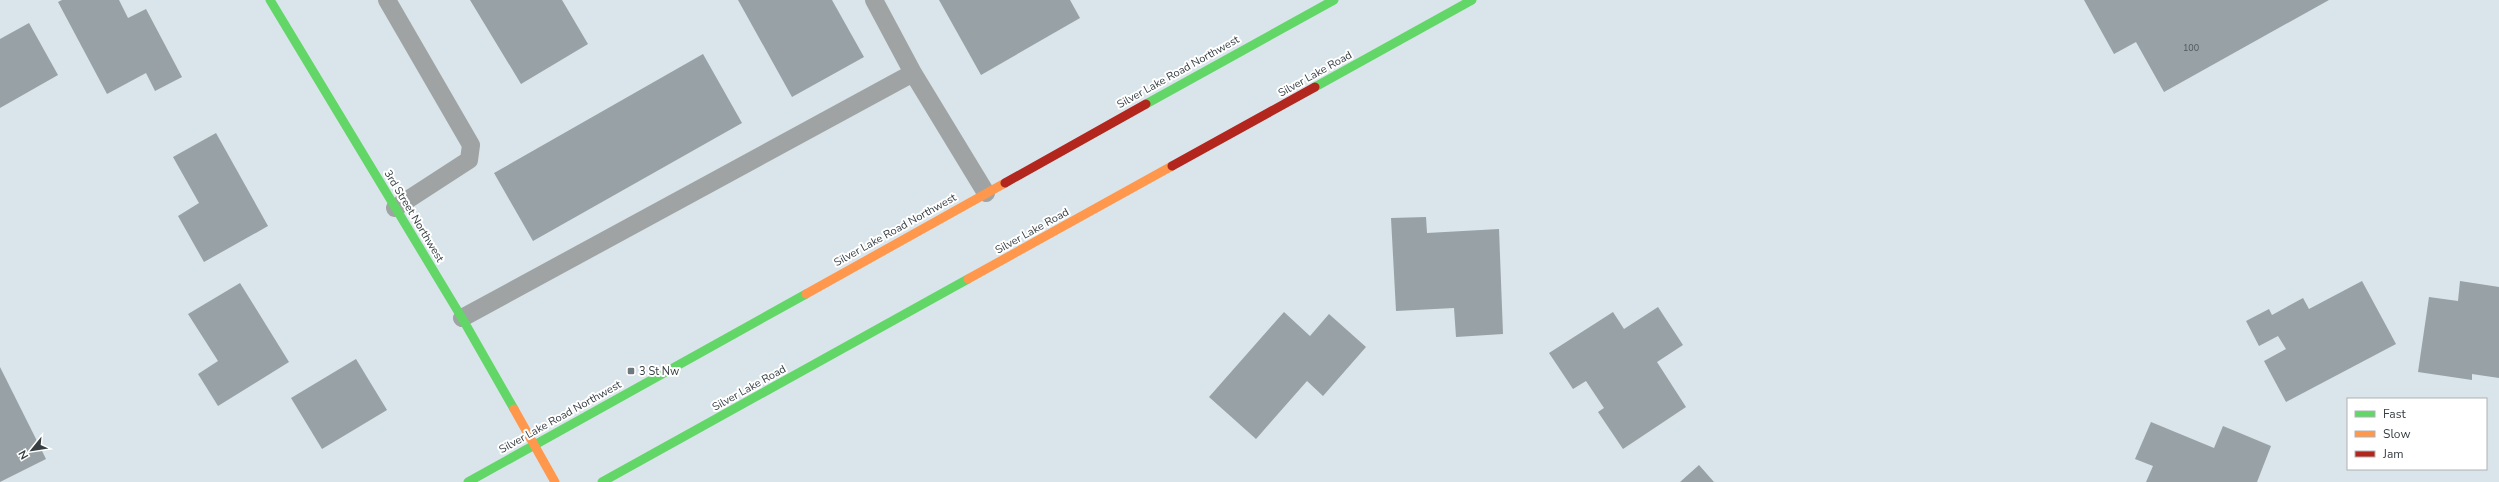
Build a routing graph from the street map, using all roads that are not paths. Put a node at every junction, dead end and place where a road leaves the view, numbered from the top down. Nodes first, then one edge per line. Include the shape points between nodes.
1 (270, 0) edge
2 (387, 0) edge
3 (874, 0) edge
4 (1334, 0) edge
5 (1472, 0) edge
6 (913, 73) junction
7 (986, 193) junction
8 (395, 208) junction
9 (462, 318) junction
10 (535, 444) junction
11 (468, 482) edge
12 (555, 482) edge
13 (602, 482) edge

1 - 8 main road, 3rd Street Northwest
2 - 8 lane via 471,145 469,160
3 - 6 lane
4 - 7 main road, Silver Lake Road Northwest
5 - 13 main road, Silver Lake Road
6 - 7 lane
6 - 9 lane
7 - 10 main road, Silver Lake Road Northwest
8 - 9 main road, 3rd Street Northwest
9 - 10 main road, 3rd Street Northwest
10 - 11 main road, Silver Lake Road Northwest
10 - 12 main road, 3rd Street Northwest

